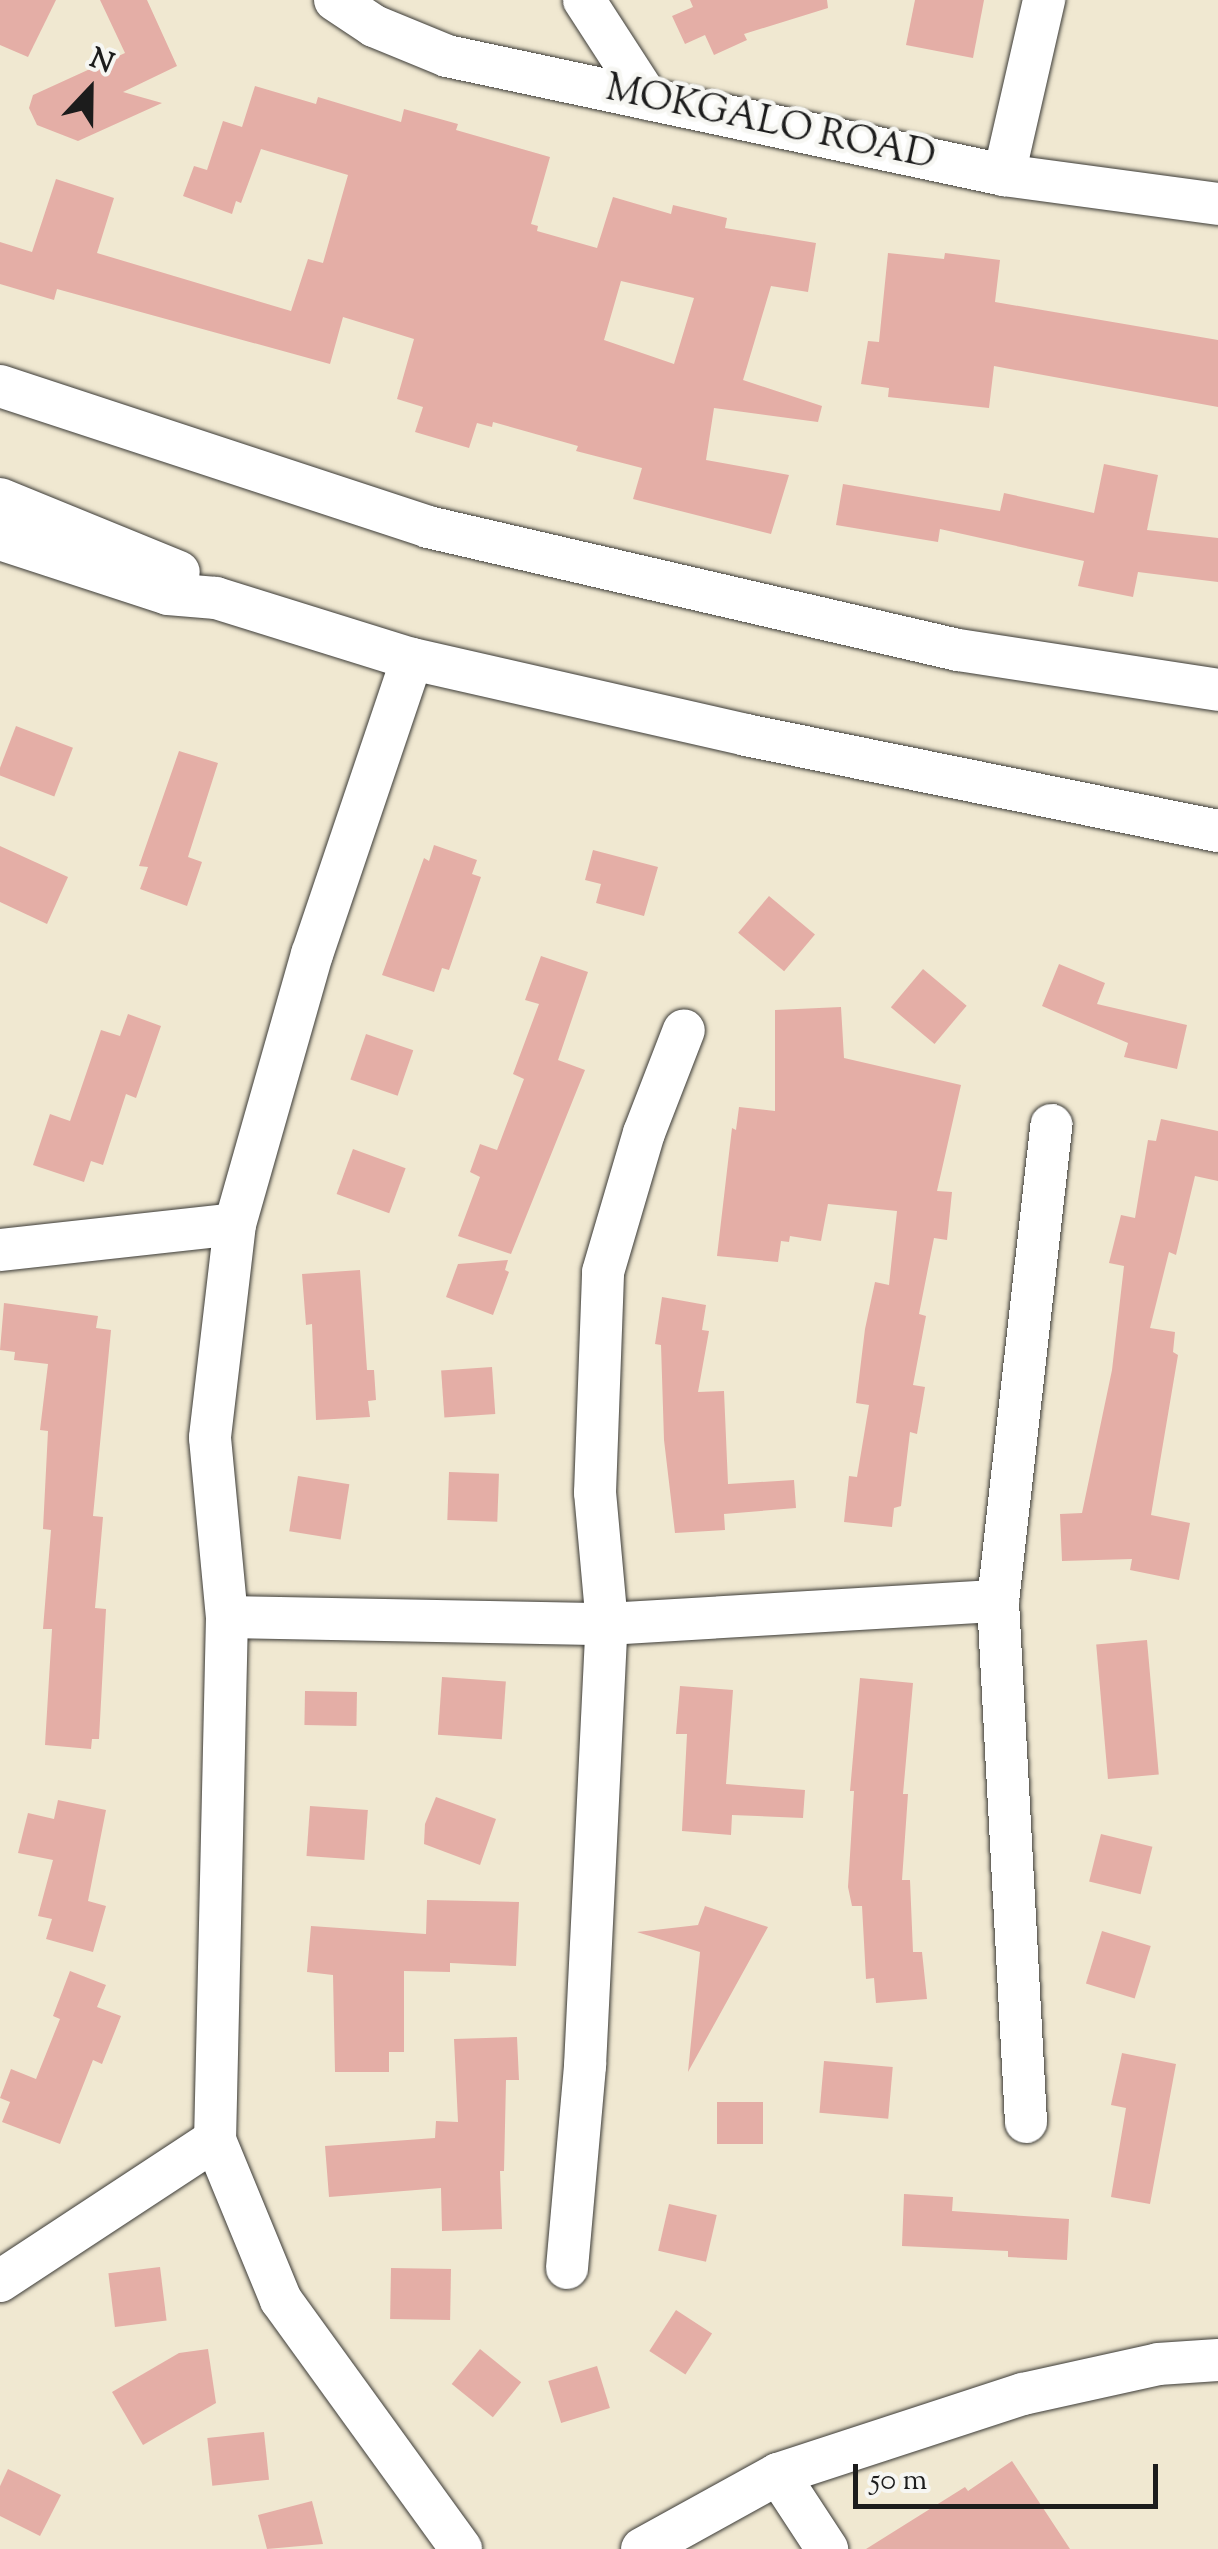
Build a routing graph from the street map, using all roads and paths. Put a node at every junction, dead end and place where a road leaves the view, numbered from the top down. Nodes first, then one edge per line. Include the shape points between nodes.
1 (335, 0) edge
2 (584, 0) edge
3 (1044, 0) edge
4 (648, 99) junction
5 (1004, 175) junction
6 (1218, 204) edge
7 (0, 386) edge
8 (0, 499) edge
9 (0, 539) edge
10 (216, 598) junction
11 (412, 659) junction
12 (1218, 690) edge
13 (1218, 831) edge
14 (684, 1030) dead end
15 (1052, 1124) dead end
16 (235, 1224) junction
17 (0, 1250) edge
18 (998, 1601) junction
19 (227, 1617) junction
20 (607, 1624) junction
21 (1026, 2122) dead end
22 (214, 2140) junction
23 (567, 2268) dead end
24 (0, 2281) edge
25 (1218, 2360) edge
26 (778, 2474) junction
27 (461, 2549) edge
28 (642, 2549) edge
29 (827, 2549) edge

1 - 4 street, MOKGALO ROAD via 374,26 446,56
2 - 4 street
3 - 5 street
4 - 5 street, MOKGALO ROAD
5 - 6 street, MOKGALO ROAD
7 - 12 street via 428,528 958,650
8 - 10 street via 172,566
9 - 10 street via 168,594
10 - 11 street
11 - 13 street
11 - 16 street via 312,954
14 - 20 street via 644,1133 603,1272 595,1493
15 - 18 street
16 - 17 street
16 - 19 street via 210,1438
18 - 20 street
18 - 21 street
19 - 20 street
19 - 22 street
20 - 23 street via 587,2028
22 - 24 street
22 - 27 street via 280,2300
25 - 26 street via 1158,2364 1023,2394
26 - 28 street
26 - 29 street

